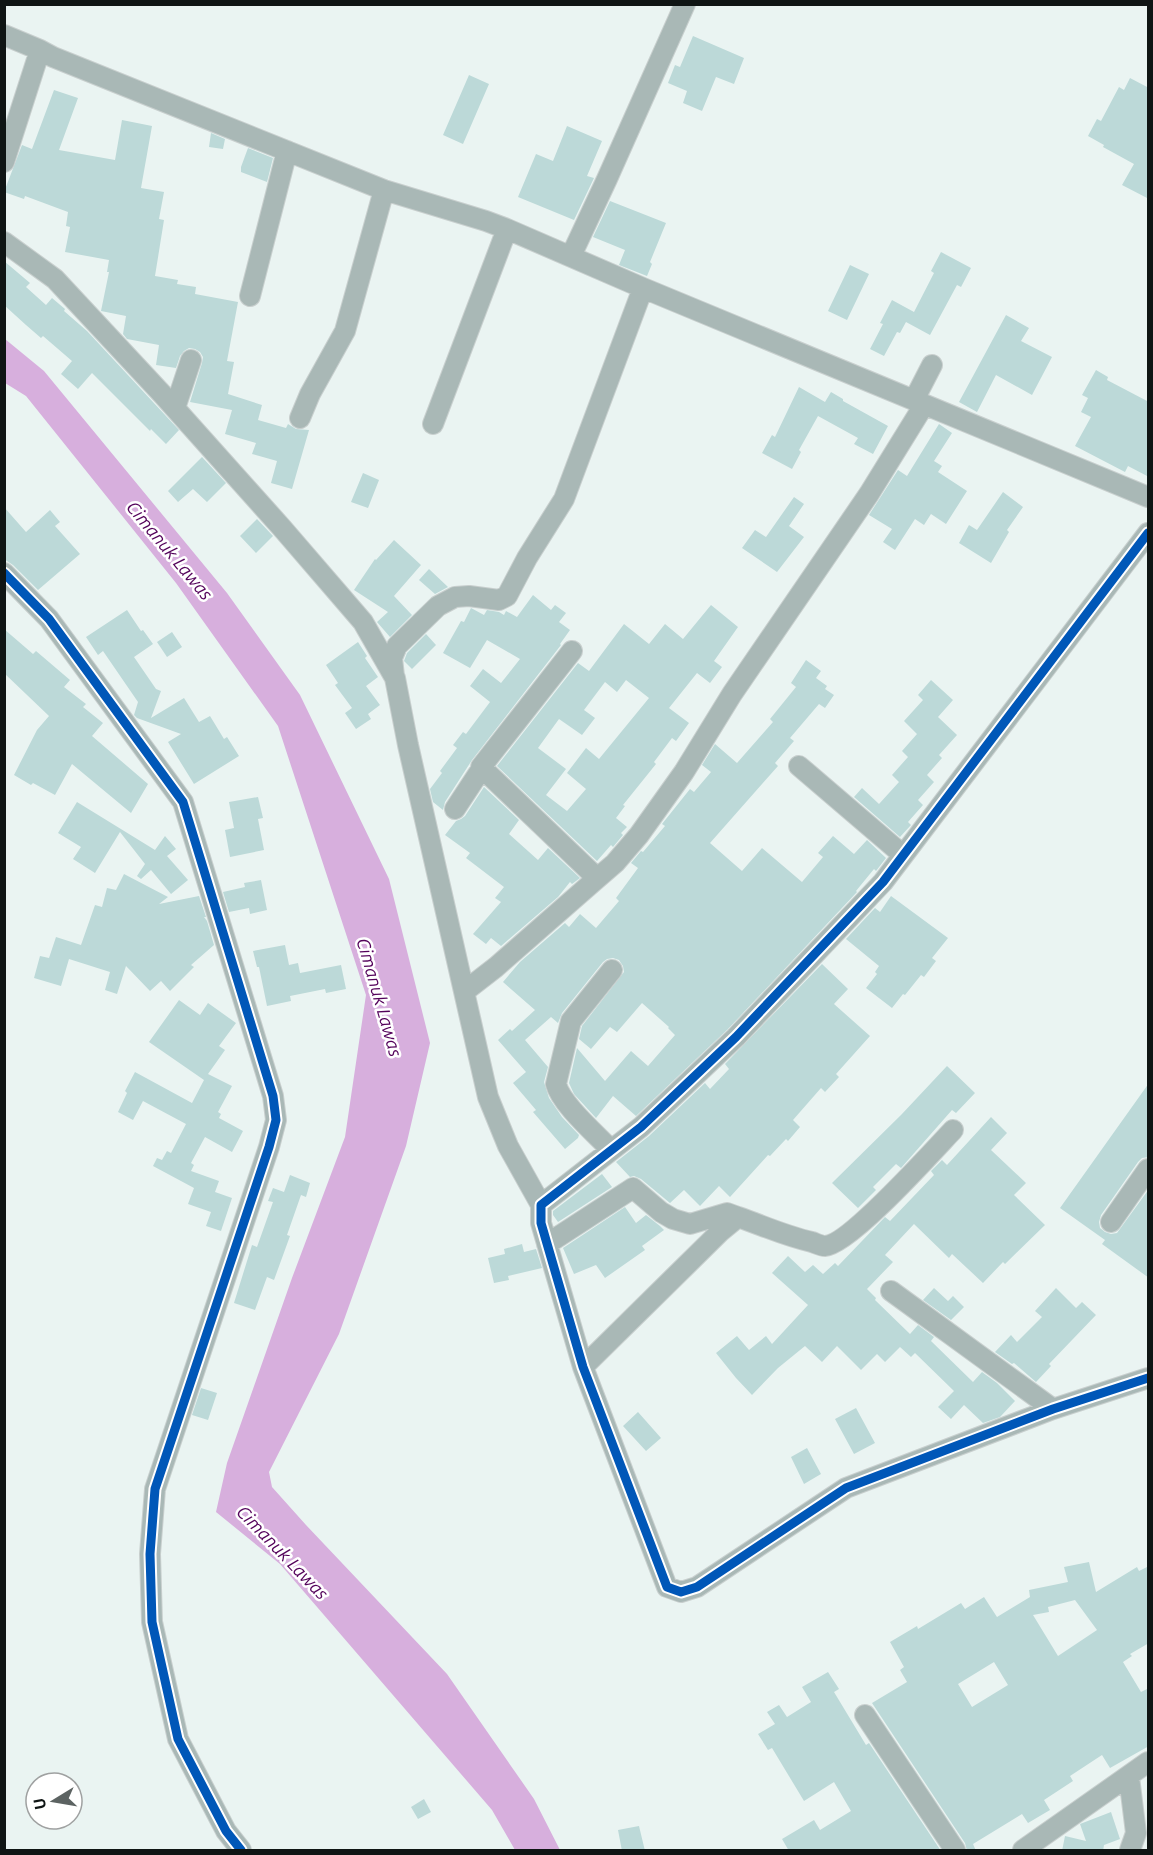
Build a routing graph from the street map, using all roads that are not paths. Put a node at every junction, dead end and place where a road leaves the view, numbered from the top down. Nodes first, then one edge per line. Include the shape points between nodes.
1 (685, 4) edge
2 (4, 35) edge
3 (40, 50) junction
4 (287, 151) junction
5 (4, 162) edge
6 (384, 190) junction
7 (507, 230) junction
8 (4, 242) edge
9 (571, 256) junction
10 (643, 288) junction
11 (250, 296) dead end
12 (191, 360) dead end
13 (932, 365) dead end
14 (920, 402) junction
15 (175, 408) junction
16 (300, 418) dead end
17 (433, 424) dead end
18 (1149, 497) edge
19 (1149, 533) edge
20 (4, 573) edge
21 (572, 651) dead end
22 (395, 678) junction
23 (800, 766) dead end
24 (482, 768) junction
25 (455, 809) dead end
26 (903, 855) junction
27 (597, 878) junction
28 (612, 970) dead end
29 (465, 991) junction
30 (952, 1130) dead end
31 (611, 1150) junction
32 (1149, 1169) edge
33 (541, 1205) junction
34 (738, 1217) junction
35 (1111, 1222) dead end
36 (547, 1244) junction
37 (891, 1291) dead end
38 (583, 1368) junction
39 (1147, 1373) edge
40 (1053, 1409) junction
41 (865, 1715) dead end
42 (1149, 1762) edge
43 (1129, 1777) junction
44 (1138, 1840) edge
45 (241, 1851) edge
46 (955, 1851) edge
47 (1023, 1851) edge

1 - 9 street
2 - 3 street
3 - 4 street
3 - 5 street
4 - 6 street
4 - 11 street
6 - 7 street
6 - 16 street via 345,331
7 - 9 street
7 - 17 street
8 - 15 street via 55,279
9 - 10 street
10 - 14 street
10 - 22 street via 564,499 507,596 499,600 455,597 438,606 397,646 392,658
12 - 15 street
13 - 14 street
14 - 18 street
14 - 27 street via 869,494 732,694 684,772 639,835
15 - 22 street via 363,622
19 - 26 street
20 - 45 street via 49,619 183,802 273,1096 276,1120 269,1148 155,1489 150,1554 152,1622 177,1738 226,1831
21 - 24 street
22 - 29 street
23 - 26 street
24 - 25 street
24 - 27 street
26 - 31 street via 883,882 736,1037
27 - 29 street
28 - 31 street via 571,1021 556,1084 566,1102
29 - 33 street via 488,1097 508,1146
30 - 34 street via 903,1185 840,1240 825,1246
31 - 33 street
32 - 35 street
33 - 36 street
34 - 36 street via 727,1213 690,1224 661,1212 633,1188
34 - 38 street
36 - 38 street
37 - 40 street
38 - 40 street via 667,1587 681,1592 698,1587 846,1488
39 - 40 street
41 - 46 street
42 - 43 street
43 - 44 street
43 - 47 street

